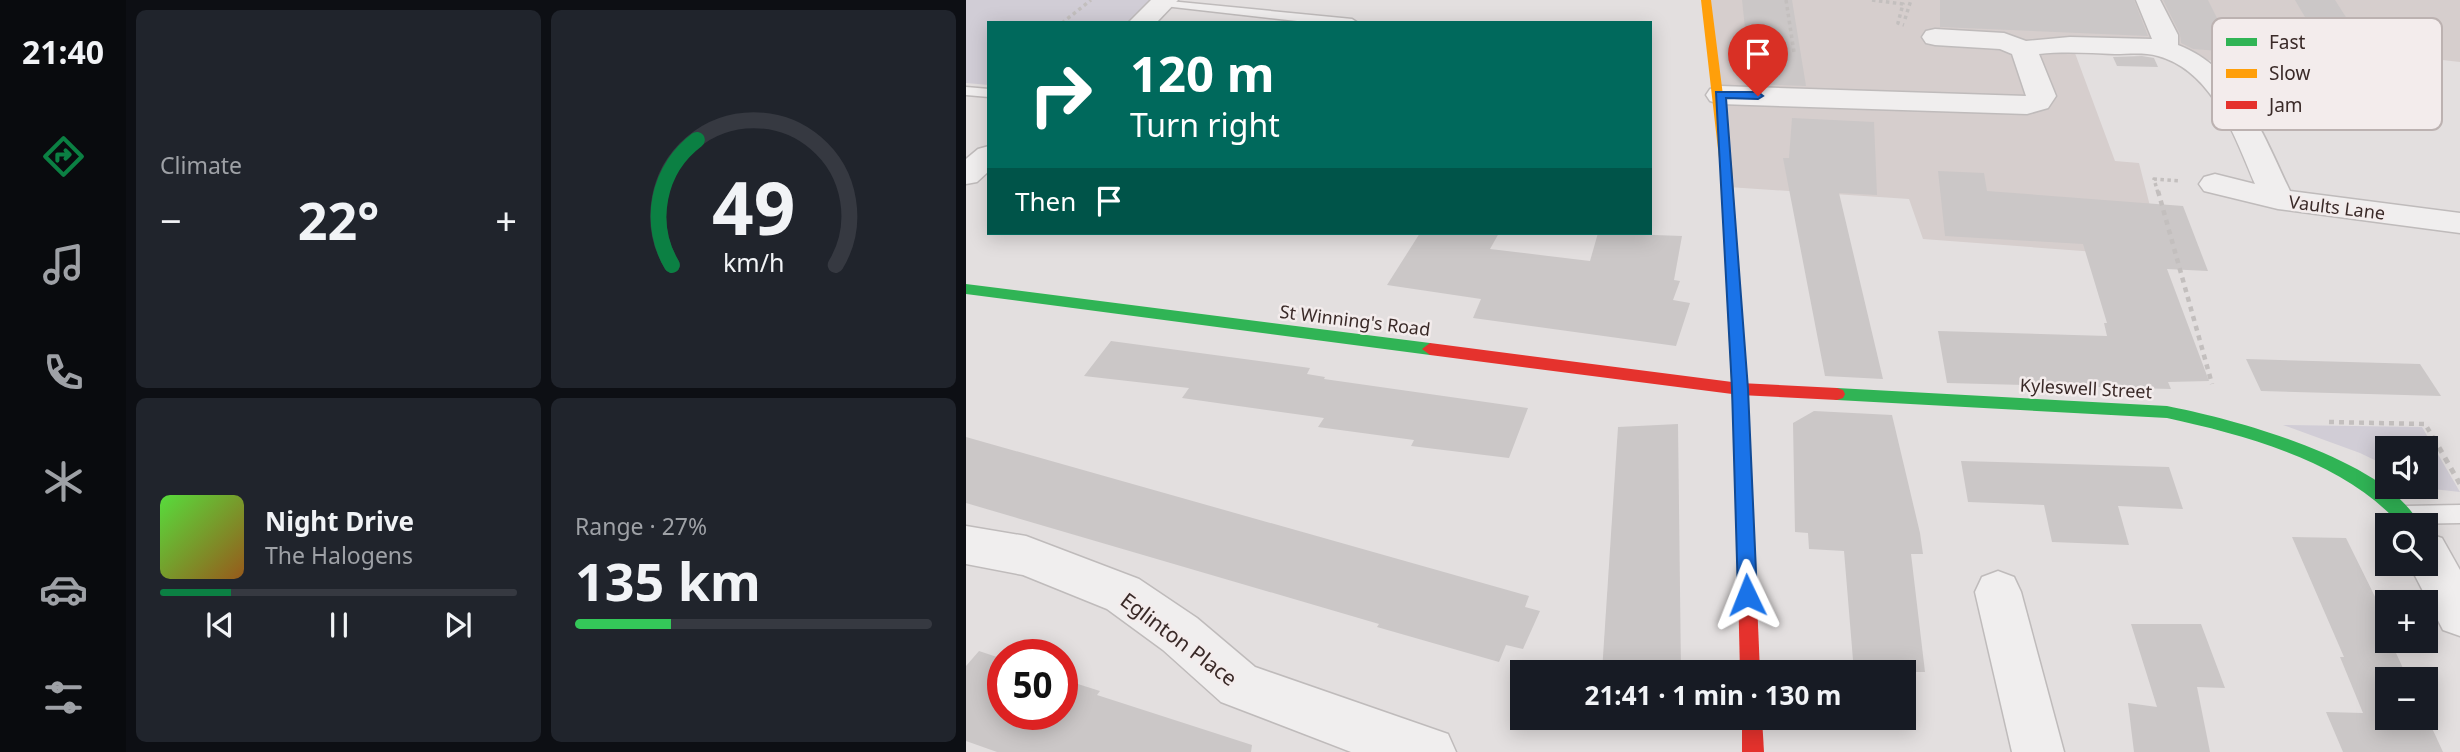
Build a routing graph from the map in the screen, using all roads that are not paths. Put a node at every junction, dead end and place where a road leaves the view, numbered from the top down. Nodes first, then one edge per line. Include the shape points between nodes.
1 (1706, 0) edge
2 (2148, 0) edge
3 (1165, 1) edge
4 (1142, 21) edge
5 (1335, 21) edge
6 (1935, 37) dead end
7 (2024, 49) junction
8 (2165, 49) junction
9 (2212, 78) edge
10 (966, 91) edge
11 (987, 93) edge
12 (1720, 95) junction
13 (2245, 130) edge
14 (987, 157) edge
15 (966, 176) edge
16 (2215, 184) road end
17 (2278, 199) junction
18 (2460, 223) edge
19 (970, 294) edge
20 (1740, 389) junction
21 (2400, 513) edge
22 (2460, 514) edge
23 (2438, 522) edge
24 (966, 545) edge
25 (2438, 574) edge
26 (1998, 592) dead end
27 (2460, 614) edge
28 (1750, 660) edge
29 (1752, 730) edge
30 (1430, 752) edge
31 (1753, 752) edge
32 (2038, 752) edge

1 - 12 street
2 - 8 street via 2165,35
3 - 4 street
3 - 5 lane
6 - 7 street via 2004,41
7 - 8 street via 2049,43
7 - 12 street via 2042,96 2028,105
8 - 9 street
10 - 11 lane
12 - 20 street
13 - 17 street
14 - 15 street
16 - 17 street, Vaults Lane
17 - 18 street, Vaults Lane
19 - 20 street, St Winning's Road
20 - 21 street, Kyleswell Street via 2194,417 2360,478 2387,496
20 - 28 street
22 - 23 lane
24 - 30 street, Eglinton Place via 1026,556 1124,594 1239,685
25 - 27 street
26 - 32 street
29 - 31 street

